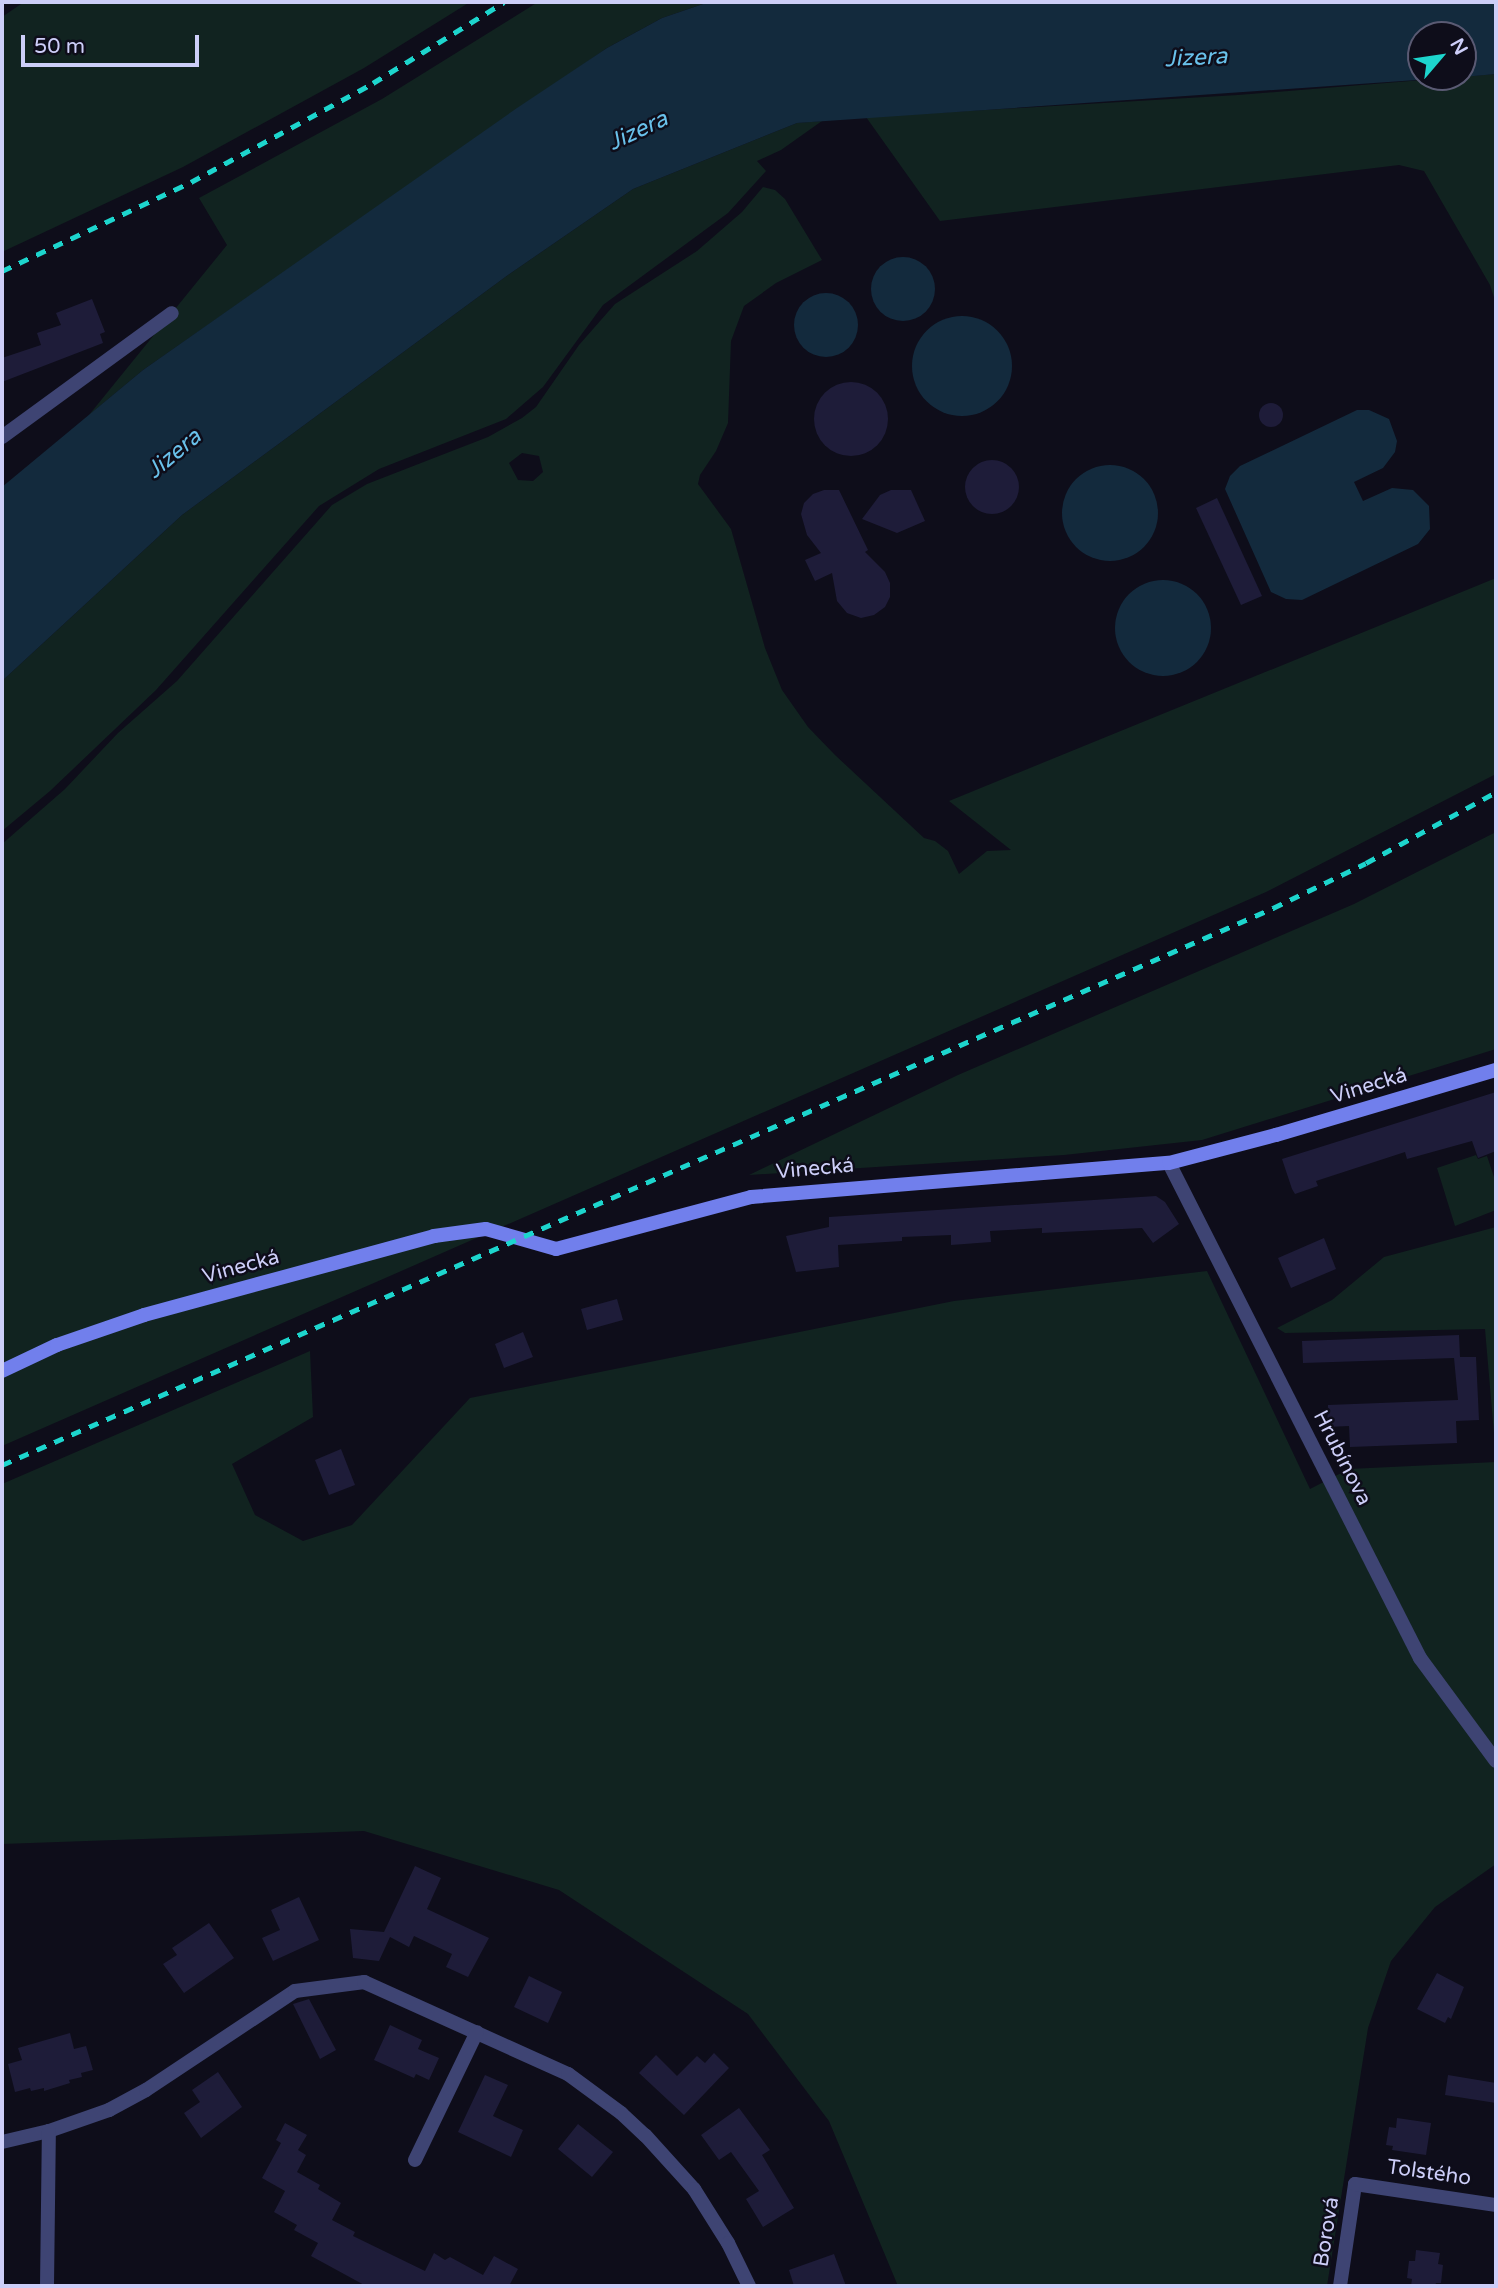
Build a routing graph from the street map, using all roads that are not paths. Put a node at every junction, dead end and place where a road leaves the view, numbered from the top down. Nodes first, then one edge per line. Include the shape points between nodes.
1 (172, 313) dead end
2 (2, 437) edge
3 (1496, 1070) edge
4 (1169, 1163) junction
5 (2, 1371) edge
6 (1496, 1761) edge
7 (477, 2032) junction
8 (49, 2131) junction
9 (2, 2142) edge
10 (415, 2160) dead end
11 (1356, 2184) joint
12 (1496, 2205) edge
13 (47, 2286) edge
14 (749, 2286) edge
15 (1340, 2286) edge

1 - 2 street
3 - 4 street, Vinecká
4 - 5 street, Vinecká via 751,1197 556,1249 486,1229 464,1231 144,1315 57,1345
4 - 6 street, Hrubínova via 1420,1658
7 - 8 street via 364,1982 295,1991 146,2090 109,2110
7 - 10 street
7 - 14 street via 568,2074 645,2135 694,2189
8 - 9 street
8 - 13 street
11 - 12 street, Tolstého
11 - 15 street, Borová

